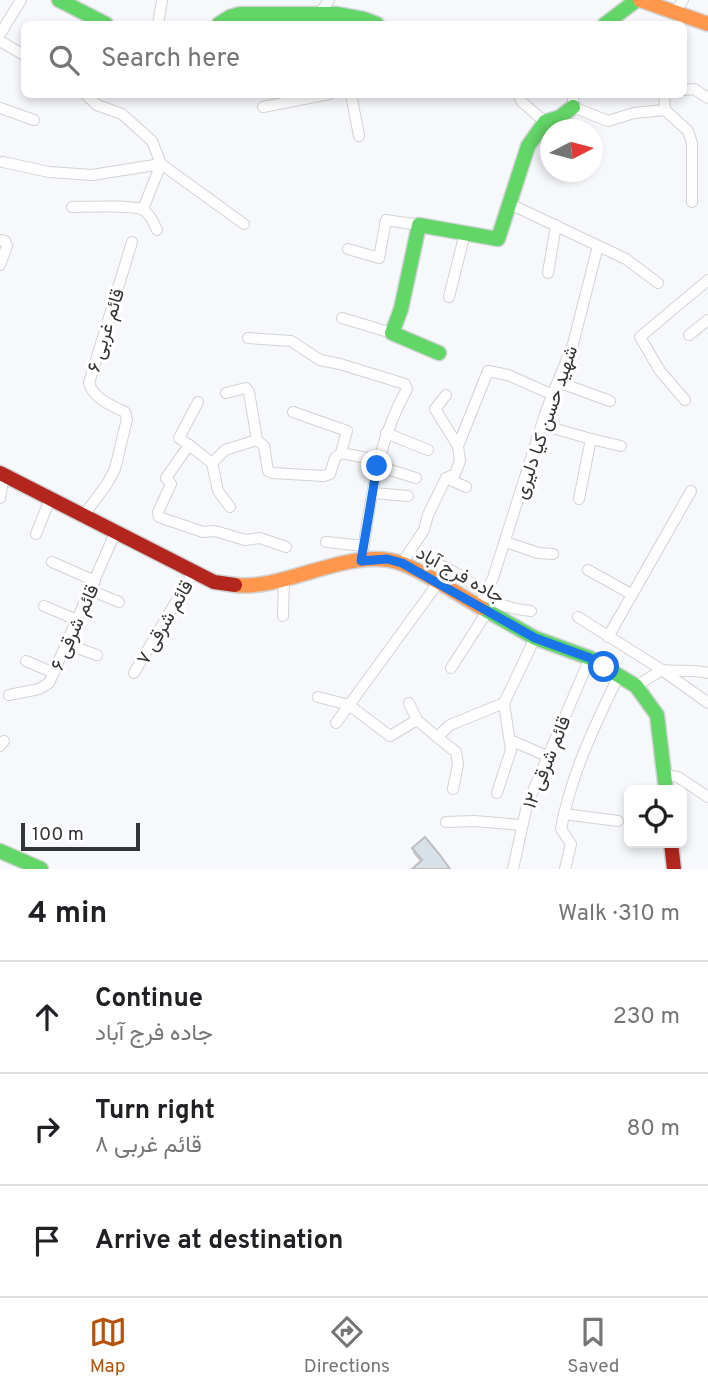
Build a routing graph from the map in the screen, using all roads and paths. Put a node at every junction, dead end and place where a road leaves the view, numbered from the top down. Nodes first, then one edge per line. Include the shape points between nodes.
1 (21, 0) edge
2 (59, 0) edge
3 (162, 0) edge
4 (329, 0) edge
5 (638, 0) edge
6 (679, 6) edge
7 (320, 13) junction
8 (336, 19) edge
9 (100, 21) edge
10 (158, 21) edge
11 (223, 21) edge
12 (371, 21) edge
13 (609, 21) edge
14 (3, 23) edge
15 (708, 24) edge
16 (0, 34) edge
17 (0, 41) edge
18 (21, 53) edge
19 (687, 90) edge
20 (89, 98) edge
21 (309, 98) edge
22 (352, 98) edge
23 (520, 98) edge
24 (664, 98) edge
25 (708, 98) edge
26 (573, 101) edge
27 (263, 107) dead end
28 (0, 108) edge
29 (665, 110) junction
30 (542, 119) edge
31 (554, 119) edge
32 (34, 120) dead end
33 (540, 129) edge
34 (359, 136) dead end
35 (3, 162) dead end
36 (160, 164) junction
37 (692, 202) dead end
38 (510, 204) junction
39 (72, 207) dead end
40 (143, 209) junction
41 (244, 224) dead end
42 (419, 225) junction
43 (556, 226) junction
44 (157, 230) dead end
45 (466, 233) junction
46 (0, 240) edge
47 (132, 242) dead end
48 (598, 246) junction
49 (348, 249) dead end
50 (0, 265) edge
51 (548, 273) dead end
52 (708, 280) edge
53 (658, 283) dead end
54 (449, 297) dead end
55 (342, 318) dead end
56 (708, 320) edge
57 (392, 333) junction
58 (689, 335) dead end
59 (248, 338) dead end
60 (439, 353) dead end
61 (558, 382) junction
62 (226, 393) dead end
63 (446, 395) dead end
64 (553, 395) junction
65 (685, 400) dead end
66 (610, 401) dead end
67 (198, 402) dead end
68 (293, 412) dead end
69 (542, 425) junction
70 (386, 433) junction
71 (591, 439) junction
72 (257, 440) junction
73 (189, 445) junction
74 (458, 446) junction
75 (621, 446) dead end
76 (428, 450) dead end
77 (341, 453) junction
78 (212, 463) junction
79 (377, 463) junction
80 (2, 475) edge
81 (416, 478) dead end
82 (446, 478) junction
83 (466, 486) dead end
84 (691, 491) dead end
85 (373, 493) junction
86 (1, 495) edge
87 (408, 496) dead end
88 (50, 499) junction
89 (579, 499) dead end
90 (230, 507) dead end
91 (84, 515) junction
92 (116, 531) junction
93 (36, 534) dead end
94 (326, 542) dead end
95 (506, 542) junction
96 (286, 547) dead end
97 (362, 554) junction
98 (553, 554) dead end
99 (52, 562) dead end
100 (402, 563) junction
101 (439, 564) dead end
102 (588, 570) dead end
103 (194, 571) junction
104 (284, 578) junction
105 (438, 583) junction
106 (92, 585) junction
107 (631, 594) junction
108 (119, 602) dead end
109 (483, 605) junction
110 (44, 606) dead end
111 (531, 611) dead end
112 (283, 617) dead end
113 (578, 617) dead end
114 (77, 620) junction
115 (608, 637) junction
116 (535, 638) junction
117 (66, 644) junction
118 (97, 655) dead end
119 (590, 658) junction
120 (26, 661) dead end
121 (450, 668) dead end
122 (662, 670) junction
123 (54, 673) junction
124 (134, 673) dead end
125 (708, 673) edge
126 (619, 676) junction
127 (636, 686) junction
128 (9, 695) dead end
129 (318, 697) dead end
130 (409, 703) dead end
131 (504, 703) junction
132 (708, 703) edge
133 (349, 705) junction
134 (417, 720) junction
135 (336, 723) dead end
136 (437, 737) junction
137 (510, 740) junction
138 (547, 756) junction
139 (665, 774) junction
140 (666, 785) edge
141 (453, 789) dead end
142 (497, 793) dead end
143 (708, 797) edge
144 (564, 814) junction
145 (618, 821) dead end
146 (446, 822) dead end
147 (521, 825) junction
148 (672, 848) edge
149 (0, 851) edge
150 (41, 869) edge
151 (513, 869) edge
152 (565, 869) edge
153 (674, 869) edge

1 - 14 street
2 - 9 street
3 - 10 street
4 - 7 street
5 - 6 street
5 - 13 street
6 - 15 street
7 - 8 street
7 - 11 street via 246,13
8 - 12 street
14 - 16 street
17 - 18 street
19 - 25 street
20 - 36 street via 122,114 152,141
21 - 27 street
22 - 34 street
23 - 30 street
24 - 29 street
26 - 29 street via 608,121
26 - 31 street
28 - 32 street
29 - 37 street via 688,131 692,143
33 - 38 street via 528,146
35 - 36 street via 92,175
36 - 40 street
36 - 41 street
38 - 43 street
38 - 45 street via 498,239
39 - 40 street
40 - 44 street
42 - 45 street
42 - 49 street via 387,220 379,258
42 - 57 street
43 - 48 street
43 - 51 street
45 - 54 street
46 - 50 street via 7,246
47 - 91 street, قائم غربی ۶ via 89,383 98,396 125,412 127,419 115,469
48 - 53 street via 626,259
48 - 61 street, شهید حسن کیا دلیری via 573,344
52 - 65 street via 640,337
55 - 57 street
56 - 58 street
57 - 60 street
59 - 70 street via 291,341 320,360 405,384 407,389
61 - 64 street, شهید حسن کیا دلیری
61 - 66 street
62 - 72 street via 246,388 249,392
63 - 74 street via 435,409
64 - 69 street, شهید حسن کیا دلیری
64 - 74 street via 488,371
67 - 73 street via 179,438
68 - 77 street via 347,431
69 - 71 street
69 - 95 street, شهید حسن کیا دلیری
70 - 76 street
70 - 79 street
71 - 75 street
71 - 89 street
72 - 77 street via 264,446 272,473 324,476 330,474
72 - 78 street via 225,450
73 - 78 street
73 - 96 street via 166,478 171,484 159,517 203,532 245,540 260,538
74 - 82 street via 460,461 455,474
77 - 79 street
78 - 90 street via 218,492
79 - 81 street
79 - 85 street
80 - 86 street
80 - 88 street, جاده فرج آباد
82 - 83 street
82 - 100 street via 424,530
84 - 107 street
85 - 87 street
85 - 97 street
88 - 91 street, جاده فرج آباد
88 - 93 street
91 - 92 street, جاده فرج آباد
92 - 103 street, جاده فرج آباد
92 - 106 street, قائم شرقی ۶
94 - 97 street
95 - 98 street
95 - 109 street, شهید حسن کیا دلیری
97 - 100 street, جاده فرج آباد
97 - 104 street, جاده فرج آباد
99 - 106 street
100 - 105 street, جاده فرج آباد
101 - 109 street via 468,581
102 - 107 street
103 - 104 street, جاده فرج آباد via 214,582 245,586
103 - 124 street, قائم شرقی ۷
104 - 112 street
105 - 109 street, جاده فرج آباد
105 - 133 street
106 - 108 street
106 - 114 street, قائم شرقی ۶
107 - 115 street
109 - 111 street
109 - 116 street, جاده فرج آباد
109 - 121 street, شهید حسن کیا دلیری
110 - 114 street
113 - 115 street
114 - 117 street, قائم شرقی ۶
115 - 122 street
116 - 119 street, جاده فرج آباد
116 - 131 street
117 - 118 street
117 - 123 street, قائم شرقی ۶
119 - 126 street, جاده فرج آباد
119 - 138 street, قائم شرقی ۱۲
120 - 123 street
122 - 125 street
122 - 127 street
122 - 132 street
123 - 128 street, قائم شرقی ۶ via 50,683 40,689
126 - 127 street, جاده فرج آباد
126 - 144 street via 580,758
127 - 139 street, جاده فرج آباد via 657,715
129 - 133 street
130 - 134 street
131 - 136 street via 450,725
131 - 137 street
133 - 134 street via 390,736
133 - 135 street
134 - 136 street
136 - 141 street via 456,752
137 - 138 street
137 - 142 street
138 - 147 street, قائم شرقی ۱۲
139 - 140 street, جاده فرج آباد
139 - 143 street
144 - 145 street
144 - 152 street via 561,829 571,844
146 - 147 street
147 - 151 street, قائم شرقی ۱۲
148 - 153 street
149 - 150 street

